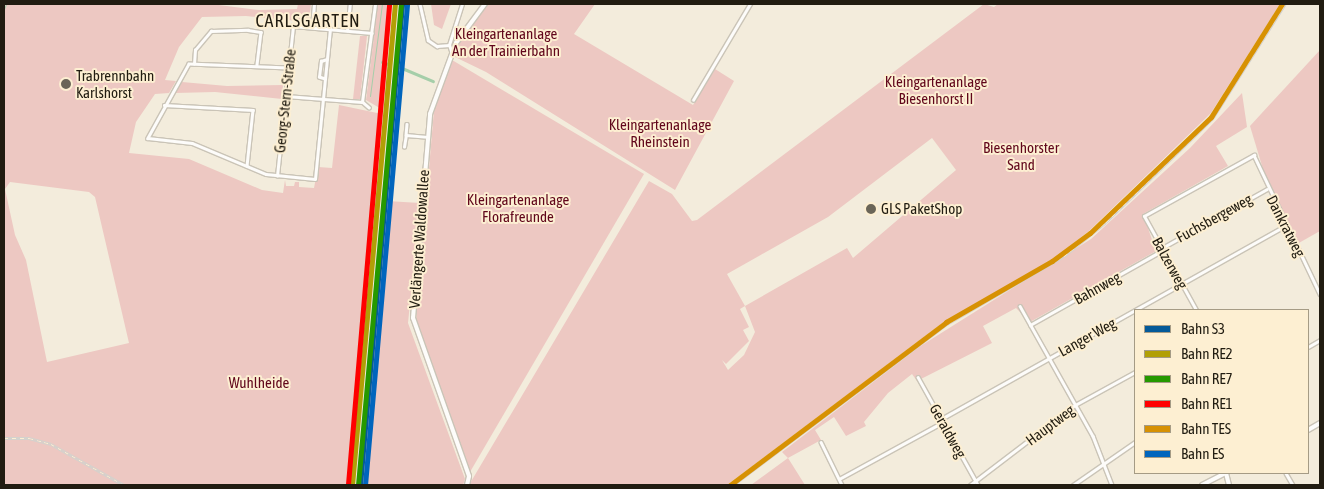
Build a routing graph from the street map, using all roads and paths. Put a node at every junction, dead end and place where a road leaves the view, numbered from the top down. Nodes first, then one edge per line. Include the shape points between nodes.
1 (314, 4) edge
2 (350, 4) edge
3 (375, 4) edge
4 (420, 4) edge
5 (462, 4) edge
6 (485, 4) edge
7 (750, 4) edge
8 (312, 27) junction
9 (330, 29) junction
10 (347, 31) junction
11 (372, 33) junction
12 (449, 45) junction
13 (451, 56) junction
14 (327, 59) junction
15 (194, 64) junction
16 (257, 67) junction
17 (288, 68) junction
18 (325, 79) junction
19 (286, 96) junction
20 (323, 100) junction
21 (693, 100) dead end
22 (362, 102) junction
23 (164, 105) junction
24 (369, 108) dead end
25 (406, 124) dead end
26 (406, 135) junction
27 (427, 137) junction
28 (404, 148) dead end
29 (247, 166) junction
30 (277, 176) junction
31 (1267, 189) junction
32 (1144, 216) joint
33 (1285, 226) junction
34 (1162, 249) junction
35 (1182, 284) junction
36 (1320, 294) edge
37 (1020, 306) dead end
38 (1137, 309) edge
39 (1195, 309) edge
40 (1134, 311) edge
41 (1030, 325) junction
42 (1320, 340) edge
43 (1309, 346) edge
44 (1049, 358) junction
45 (1134, 373) edge
46 (918, 377) dead end
47 (1075, 405) junction
48 (942, 420) junction
49 (1320, 423) edge
50 (1309, 429) edge
51 (821, 442) dead end
52 (1134, 443) edge
53 (1103, 463) junction
54 (1224, 474) edge
55 (1287, 474) edge
56 (839, 479) junction
57 (468, 484) edge
58 (977, 484) edge
59 (842, 485) edge
60 (970, 485) edge
61 (1073, 485) edge
62 (1112, 485) edge
63 (1202, 485) edge
64 (1293, 485) edge

1 - 8 street
2 - 10 street
3 - 11 street
4 - 12 street via 429,42 437,46
5 - 12 street
6 - 13 street, Verlängerte Waldowallee
7 - 21 street
8 - 9 street
8 - 17 street, Georg-Stern-Straße via 294,26
9 - 10 street
9 - 14 street
10 - 11 street
11 - 22 street
12 - 13 street
13 - 27 street, Verlängerte Waldowallee via 432,106
14 - 18 street
14 - 18 street via 321,61 319,77
15 - 16 street
15 - 16 street via 195,50 211,31 248,30 261,32
15 - 23 street via 188,65
16 - 17 street
17 - 19 street, Georg-Stern-Straße
18 - 20 street
19 - 20 street
19 - 30 street, Georg-Stern-Straße
20 - 22 street
20 - 30 street via 315,179
22 - 24 street
23 - 29 street via 148,138 192,143
23 - 29 street via 253,110
25 - 26 street
26 - 27 street
26 - 28 street
27 - 57 street, Verlängerte Waldowallee via 413,322
29 - 30 street
31 - 32 street, Dankratweg via 1257,155
31 - 33 street, Dankratweg
31 - 34 street, Fuchsbergeweg
32 - 34 street, Balzerweg
33 - 35 street, Langer Weg
33 - 36 street, Dankratweg
34 - 35 street, Balzerweg
34 - 41 street, Bahnweg
35 - 38 street, Langer Weg
35 - 39 street, Balzerweg
37 - 41 street
40 - 44 street, Langer Weg
41 - 44 street
42 - 43 street
44 - 47 street
44 - 48 street, Langer Weg
45 - 47 street, Hauptweg
46 - 48 street, Geraldweg
47 - 53 street via 1093,436
47 - 58 street, Hauptweg
48 - 56 street, Langer Weg
48 - 58 street, Geraldweg
49 - 50 street
51 - 56 street
52 - 53 street
53 - 61 street
53 - 62 street
54 - 63 street
55 - 64 street
56 - 59 street
58 - 60 street, Hauptweg

